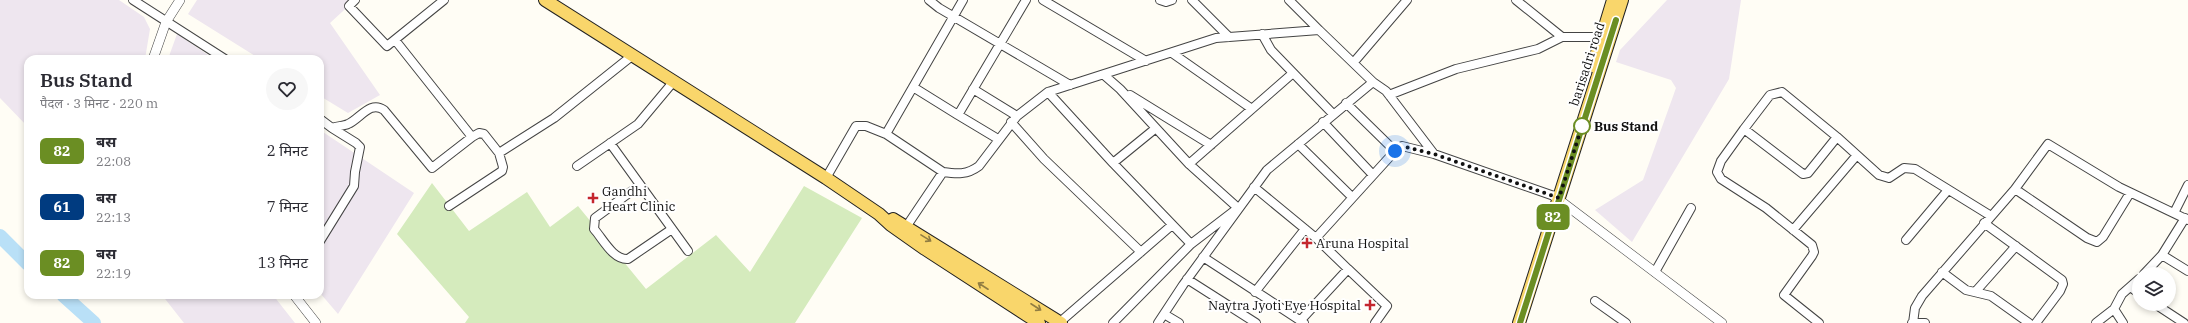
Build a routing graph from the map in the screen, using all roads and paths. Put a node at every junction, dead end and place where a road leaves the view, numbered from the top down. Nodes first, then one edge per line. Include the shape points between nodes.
1 (133, 0) edge
2 (180, 0) edge
3 (355, 0) edge
4 (444, 0) edge
5 (545, 0) edge
6 (930, 0) edge
7 (963, 0) edge
8 (1026, 0) edge
9 (1043, 0) edge
10 (1160, 0) edge
11 (1172, 0) edge
12 (1192, 0) edge
13 (1289, 0) edge
14 (1407, 0) edge
15 (1516, 0) edge
16 (1613, 0) edge
17 (1622, 0) edge
18 (954, 16) junction
19 (1611, 21) junction
20 (166, 22) junction
21 (1319, 30) junction
22 (1262, 34) junction
23 (1229, 37) junction
24 (1562, 37) junction
25 (1601, 37) junction
26 (395, 40) junction
27 (1000, 44) junction
28 (1172, 53) junction
29 (154, 55) edge
30 (219, 55) edge
31 (633, 55) junction
32 (1146, 61) junction
33 (1354, 62) junction
34 (1293, 73) junction
35 (1104, 75) junction
36 (674, 81) junction
37 (1373, 82) junction
38 (1070, 85) junction
39 (913, 87) junction
40 (973, 89) junction
41 (1120, 89) junction
42 (1048, 92) junction
43 (1389, 95) junction
44 (1346, 103) junction
45 (1252, 109) junction
46 (1333, 114) junction
47 (958, 115) junction
48 (1014, 119) junction
49 (324, 122) edge
50 (1323, 122) junction
51 (332, 128) junction
52 (1156, 128) junction
53 (1744, 129) junction
54 (886, 134) junction
55 (472, 137) junction
56 (1837, 137) junction
57 (998, 139) junction
58 (610, 143) junction
59 (1298, 144) junction
60 (1211, 145) junction
61 (1395, 151) junction
62 (499, 154) junction
63 (1434, 154) junction
64 (1857, 155) junction
65 (1113, 163) junction
66 (1188, 164) junction
67 (577, 166) dead end
68 (943, 172) junction
69 (1373, 175) junction
70 (826, 178) junction
71 (640, 185) junction
72 (2188, 185) edge
73 (1254, 187) junction
74 (2015, 189) junction
75 (1948, 190) junction
76 (2130, 193) junction
77 (1352, 197) junction
78 (1556, 197) junction
79 (449, 206) dead end
80 (1238, 208) junction
81 (1692, 208) dead end
82 (2174, 213) junction
83 (1991, 216) junction
84 (2186, 219) edge
85 (1984, 224) junction
86 (1172, 225) junction
87 (672, 229) junction
88 (1305, 229) junction
89 (905, 230) junction
90 (1793, 230) junction
91 (324, 235) edge
92 (1316, 238) junction
93 (1906, 240) dead end
94 (1191, 244) junction
95 (2016, 246) junction
96 (688, 251) dead end
97 (1141, 252) junction
98 (2162, 255) junction
99 (1203, 258) junction
100 (2151, 267) edge
101 (1348, 269) junction
102 (2188, 271) edge
103 (1655, 272) junction
104 (1942, 272) junction
105 (1187, 279) junction
106 (2130, 287) edge
107 (1976, 291) junction
108 (1255, 292) junction
109 (297, 299) edge
110 (1595, 301) dead end
111 (2114, 309) junction
112 (2166, 311) edge
113 (1164, 314) junction
114 (1296, 321) edge
115 (1717, 322) edge
116 (316, 323) edge
117 (1039, 323) edge
118 (1061, 323) edge
119 (1113, 323) edge
120 (1158, 323) edge
121 (1179, 323) edge
122 (1256, 323) edge
123 (1375, 323) edge
124 (1513, 323) edge
125 (1520, 323) edge
126 (1626, 323) edge
127 (1818, 323) edge
128 (1912, 323) edge
129 (1925, 323) edge
130 (2030, 323) edge
131 (2036, 323) edge
132 (2096, 323) edge
133 (2123, 323) edge
134 (2184, 323) edge

1 - 20 street
2 - 20 street
3 - 26 street via 348,6 387,46
4 - 26 street
5 - 31 main road
6 - 18 street
7 - 18 street
8 - 27 street
9 - 32 street
10 - 11 street
12 - 23 street
13 - 21 street
14 - 33 street
15 - 24 street
16 - 19 main road
17 - 19 main road
18 - 27 street
18 - 39 street
19 - 25 main road, barisadri road
19 - 78 main road, barisadri road
20 - 29 street
20 - 30 street
21 - 22 street
21 - 33 street
22 - 23 street
22 - 34 street via 1271,50
23 - 28 street via 1216,38
24 - 25 street
24 - 43 street via 1538,48 1443,73
25 - 78 main road, barisadri road
26 - 55 street
27 - 38 street
27 - 40 street
28 - 32 street
28 - 45 street
31 - 36 main road
31 - 62 street via 554,118
32 - 35 street
33 - 37 street
34 - 45 street
34 - 46 street
35 - 38 street
35 - 41 street
36 - 58 street via 638,124
36 - 70 main road
37 - 43 street
37 - 44 street
38 - 42 street
39 - 47 street
39 - 54 street
40 - 47 street
40 - 48 street
41 - 52 street
41 - 60 street
42 - 48 street
42 - 65 street
43 - 63 street
44 - 46 street
44 - 61 street
45 - 60 street
46 - 50 street
47 - 57 street
48 - 57 street
48 - 97 street via 1044,159
49 - 51 street
50 - 59 street
50 - 69 street
51 - 55 street via 348,124 372,107 378,107 384,110 432,168
51 - 91 street via 356,143 360,147 360,152 354,186
52 - 65 street
52 - 66 street
53 - 56 street via 1803,174 1808,173
53 - 56 street via 1770,95 1782,92
53 - 90 street via 1717,167 1718,176 1766,208
54 - 68 street
54 - 70 street via 866,126 856,126
55 - 62 street via 479,133 484,134
56 - 64 street
57 - 68 street via 972,172
58 - 67 street
58 - 71 street
59 - 73 street via 1267,170
59 - 77 street
60 - 66 street
61 - 63 street via 1402,146
61 - 69 street
62 - 79 street via 502,171
63 - 78 street
64 - 75 street via 1883,178 1889,178 1909,167
64 - 90 street
65 - 86 street
66 - 80 street
68 - 89 street
69 - 77 street
70 - 89 main road
71 - 87 street
71 - 87 street via 596,218 594,229 616,256 623,259 628,259
72 - 82 street
73 - 80 street
73 - 88 street
74 - 76 street via 2048,144
74 - 76 street via 2087,238 2097,242 2103,237
74 - 83 street
75 - 83 street
75 - 93 street
76 - 82 street
77 - 92 street
78 - 103 street
78 - 124 main road, barisadri road
78 - 125 main road, barisadri road
80 - 94 street
80 - 99 street
81 - 103 street
82 - 84 street
83 - 85 street
84 - 98 street
85 - 95 street
85 - 104 street
86 - 94 street
86 - 97 street
87 - 96 street
88 - 92 street
88 - 108 street
117 -> 89 main road
89 -> 118 main road
90 - 127 street via 1812,245 1814,252 1784,295
92 - 101 street
94 - 119 street
95 - 107 street
95 - 131 street via 2057,275 2063,284
97 - 118 street
98 - 100 street
98 - 102 street
99 - 105 street
99 - 108 street
101 - 114 street
101 - 123 street via 1387,306
103 - 115 street
104 - 107 street via 1966,290
104 - 128 street via 1917,302
105 - 113 street
105 - 122 street
106 - 111 street via 2122,294
107 - 130 street via 1991,296
108 - 114 street
109 - 116 street
110 - 126 street
111 - 132 street
111 - 133 street
112 - 134 street
113 - 120 street
113 - 121 street
128 - 129 street

